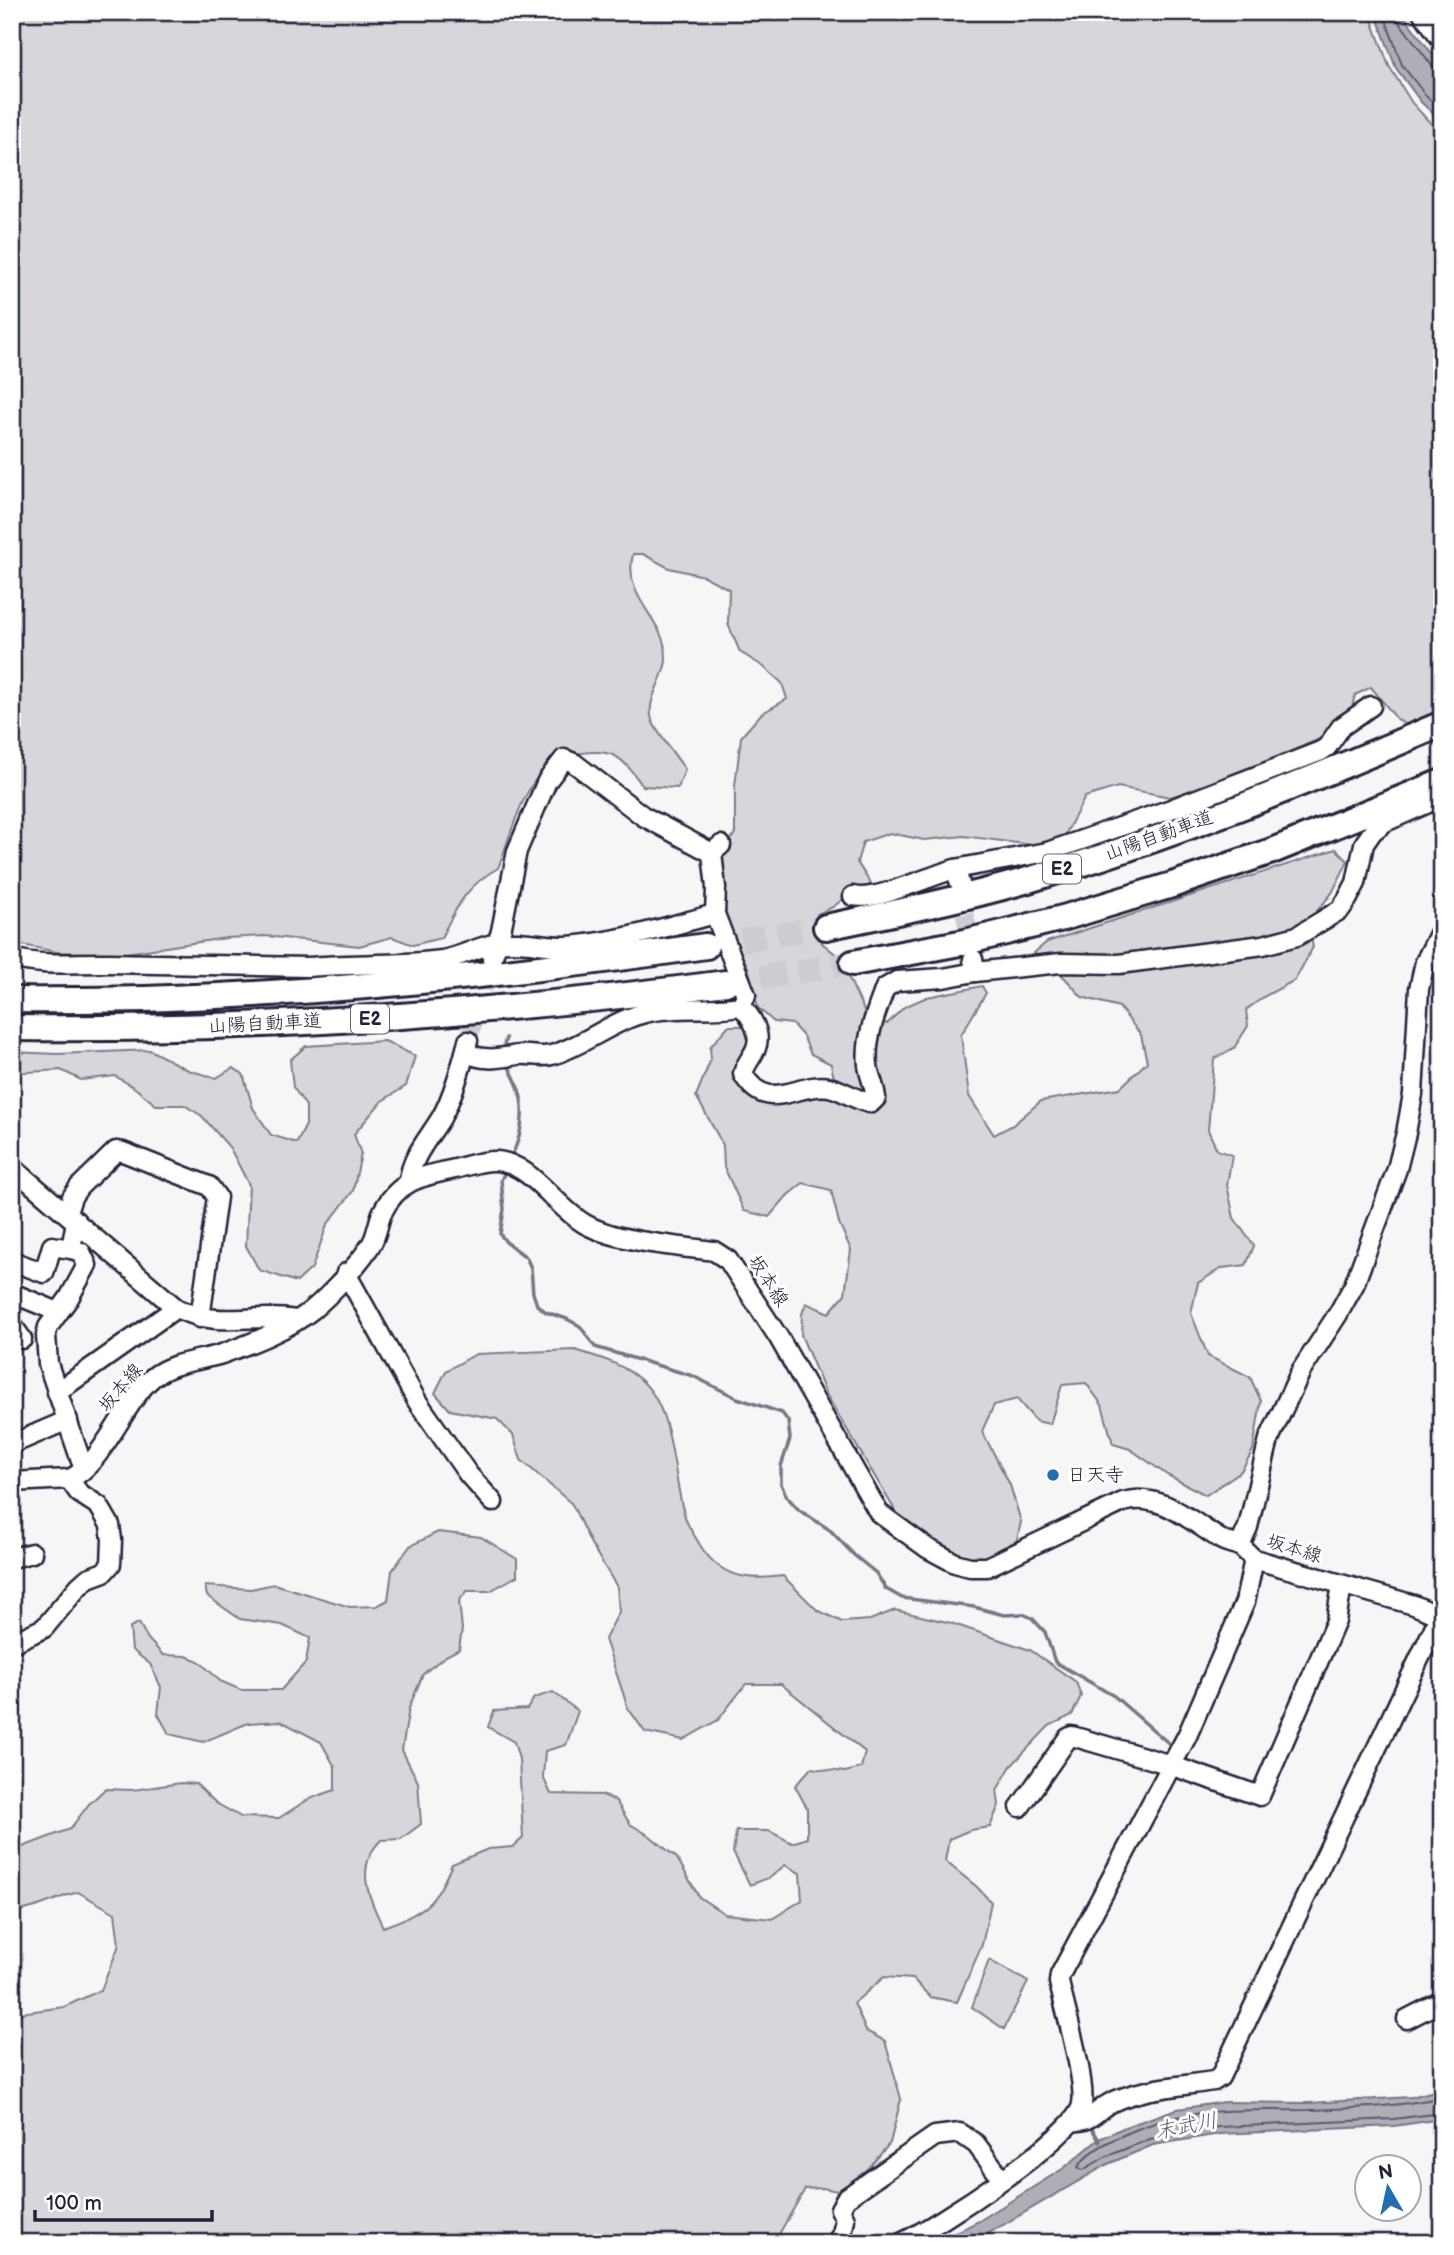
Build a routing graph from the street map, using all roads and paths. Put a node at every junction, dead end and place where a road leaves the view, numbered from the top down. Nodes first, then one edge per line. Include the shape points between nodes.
1 (1422, 12) edge
2 (1442, 40) edge
3 (1371, 706) dead end
4 (1442, 724) edge
5 (1442, 782) edge
6 (1442, 797) edge
7 (853, 896) dead end
8 (715, 914) junction
9 (826, 927) tunnel mouth
10 (1442, 928) edge
11 (706, 946) tunnel mouth
12 (502, 947) junction
13 (12, 958) edge
14 (853, 963) tunnel mouth
15 (726, 983) tunnel mouth
16 (12, 1000) edge
17 (741, 1006) junction
18 (12, 1028) edge
19 (12, 1167) edge
20 (410, 1181) junction
21 (71, 1217) junction
22 (71, 1249) junction
23 (12, 1261) edge
24 (346, 1273) junction
25 (12, 1293) edge
26 (176, 1308) junction
27 (58, 1312) junction
28 (200, 1318) junction
29 (296, 1320) junction
30 (57, 1392) junction
31 (68, 1420) junction
32 (12, 1444) edge
33 (86, 1466) junction
34 (69, 1479) junction
35 (12, 1482) edge
36 (493, 1502) dead end
37 (1240, 1545) junction
38 (32, 1553) dead end
39 (12, 1558) edge
40 (1254, 1559) junction
41 (1342, 1585) junction
42 (1441, 1615) edge
43 (12, 1643) edge
44 (1167, 1765) junction
45 (1020, 1807) dead end
46 (1442, 2001) edge
47 (1407, 2019) dead end
48 (1082, 2120) junction
49 (1002, 2179) junction
50 (835, 2243) edge
51 (901, 2243) edge

1 - 2 street
3 - 7 street via 1341,727 1321,751 1171,809 1047,852 878,895
4 - 9 highway, 山陽自動車道 / E2 via 1154,840 1028,880
5 - 14 highway, E2 via 1272,851 1172,885 965,942
6 - 17 street via 1373,831 1364,844 1348,900 1297,936 1263,945 1119,964 974,965 943,978 897,981 885,988 867,1047 868,1069 876,1089 871,1102 825,1086 778,1096 748,1083 743,1074 758,1035
8 - 12 street via 602,943
8 - 12 street via 716,849 643,816 564,759 547,781 517,851
8 - 17 street via 746,995
10 - 37 street via 1425,962 1419,989 1413,1094 1397,1169 1354,1285 1301,1371 1269,1439
11 - 16 highway, 山陽自動車道 / E2 via 499,973 294,991
12 - 13 street via 474,948 446,959 413,963 308,967 58,965
15 - 18 highway, 山陽自動車道 / E2 via 394,1018 184,1028
17 - 20 street via 653,1011 551,1056 527,1053 484,1059 467,1047 442,1116 419,1152
19 - 21 street
20 - 24 street, 坂本線 via 388,1202 373,1242
20 - 37 street, 坂本線 via 492,1160 505,1162 522,1170 584,1224 602,1232 713,1251 729,1260 879,1513 955,1563 987,1567 1137,1498 1153,1500 1224,1542
21 - 22 street
21 - 26 street
21 - 28 street via 72,1197 116,1152 209,1185 217,1197
22 - 23 street via 52,1246 44,1273
22 - 27 street via 81,1252 87,1265
24 - 29 street, 坂本線
24 - 36 street via 418,1401
25 - 27 street
26 - 28 street
26 - 30 street
27 - 30 street via 46,1335 48,1364
28 - 29 street
29 - 33 street, 坂本線 via 153,1378
30 - 31 street
31 - 32 street
31 - 33 street
33 - 34 street, 坂本線
34 - 35 street
34 - 43 street via 79,1493 99,1506 110,1525 111,1563 79,1586 44,1628
37 - 40 street, 坂本線
38 - 39 street
40 - 41 street, 坂本線
40 - 44 street via 1245,1602
41 - 42 street, 坂本線
41 - 44 street via 1336,1621 1260,1796
42 - 48 street via 1220,2077 1122,2099
44 - 45 street via 1072,1736
44 - 48 street via 1060,1975 1080,2079
46 - 47 street
48 - 49 street
49 - 50 street via 976,2144 960,2133 936,2136 846,2198 840,2209 844,2227
49 - 51 street

